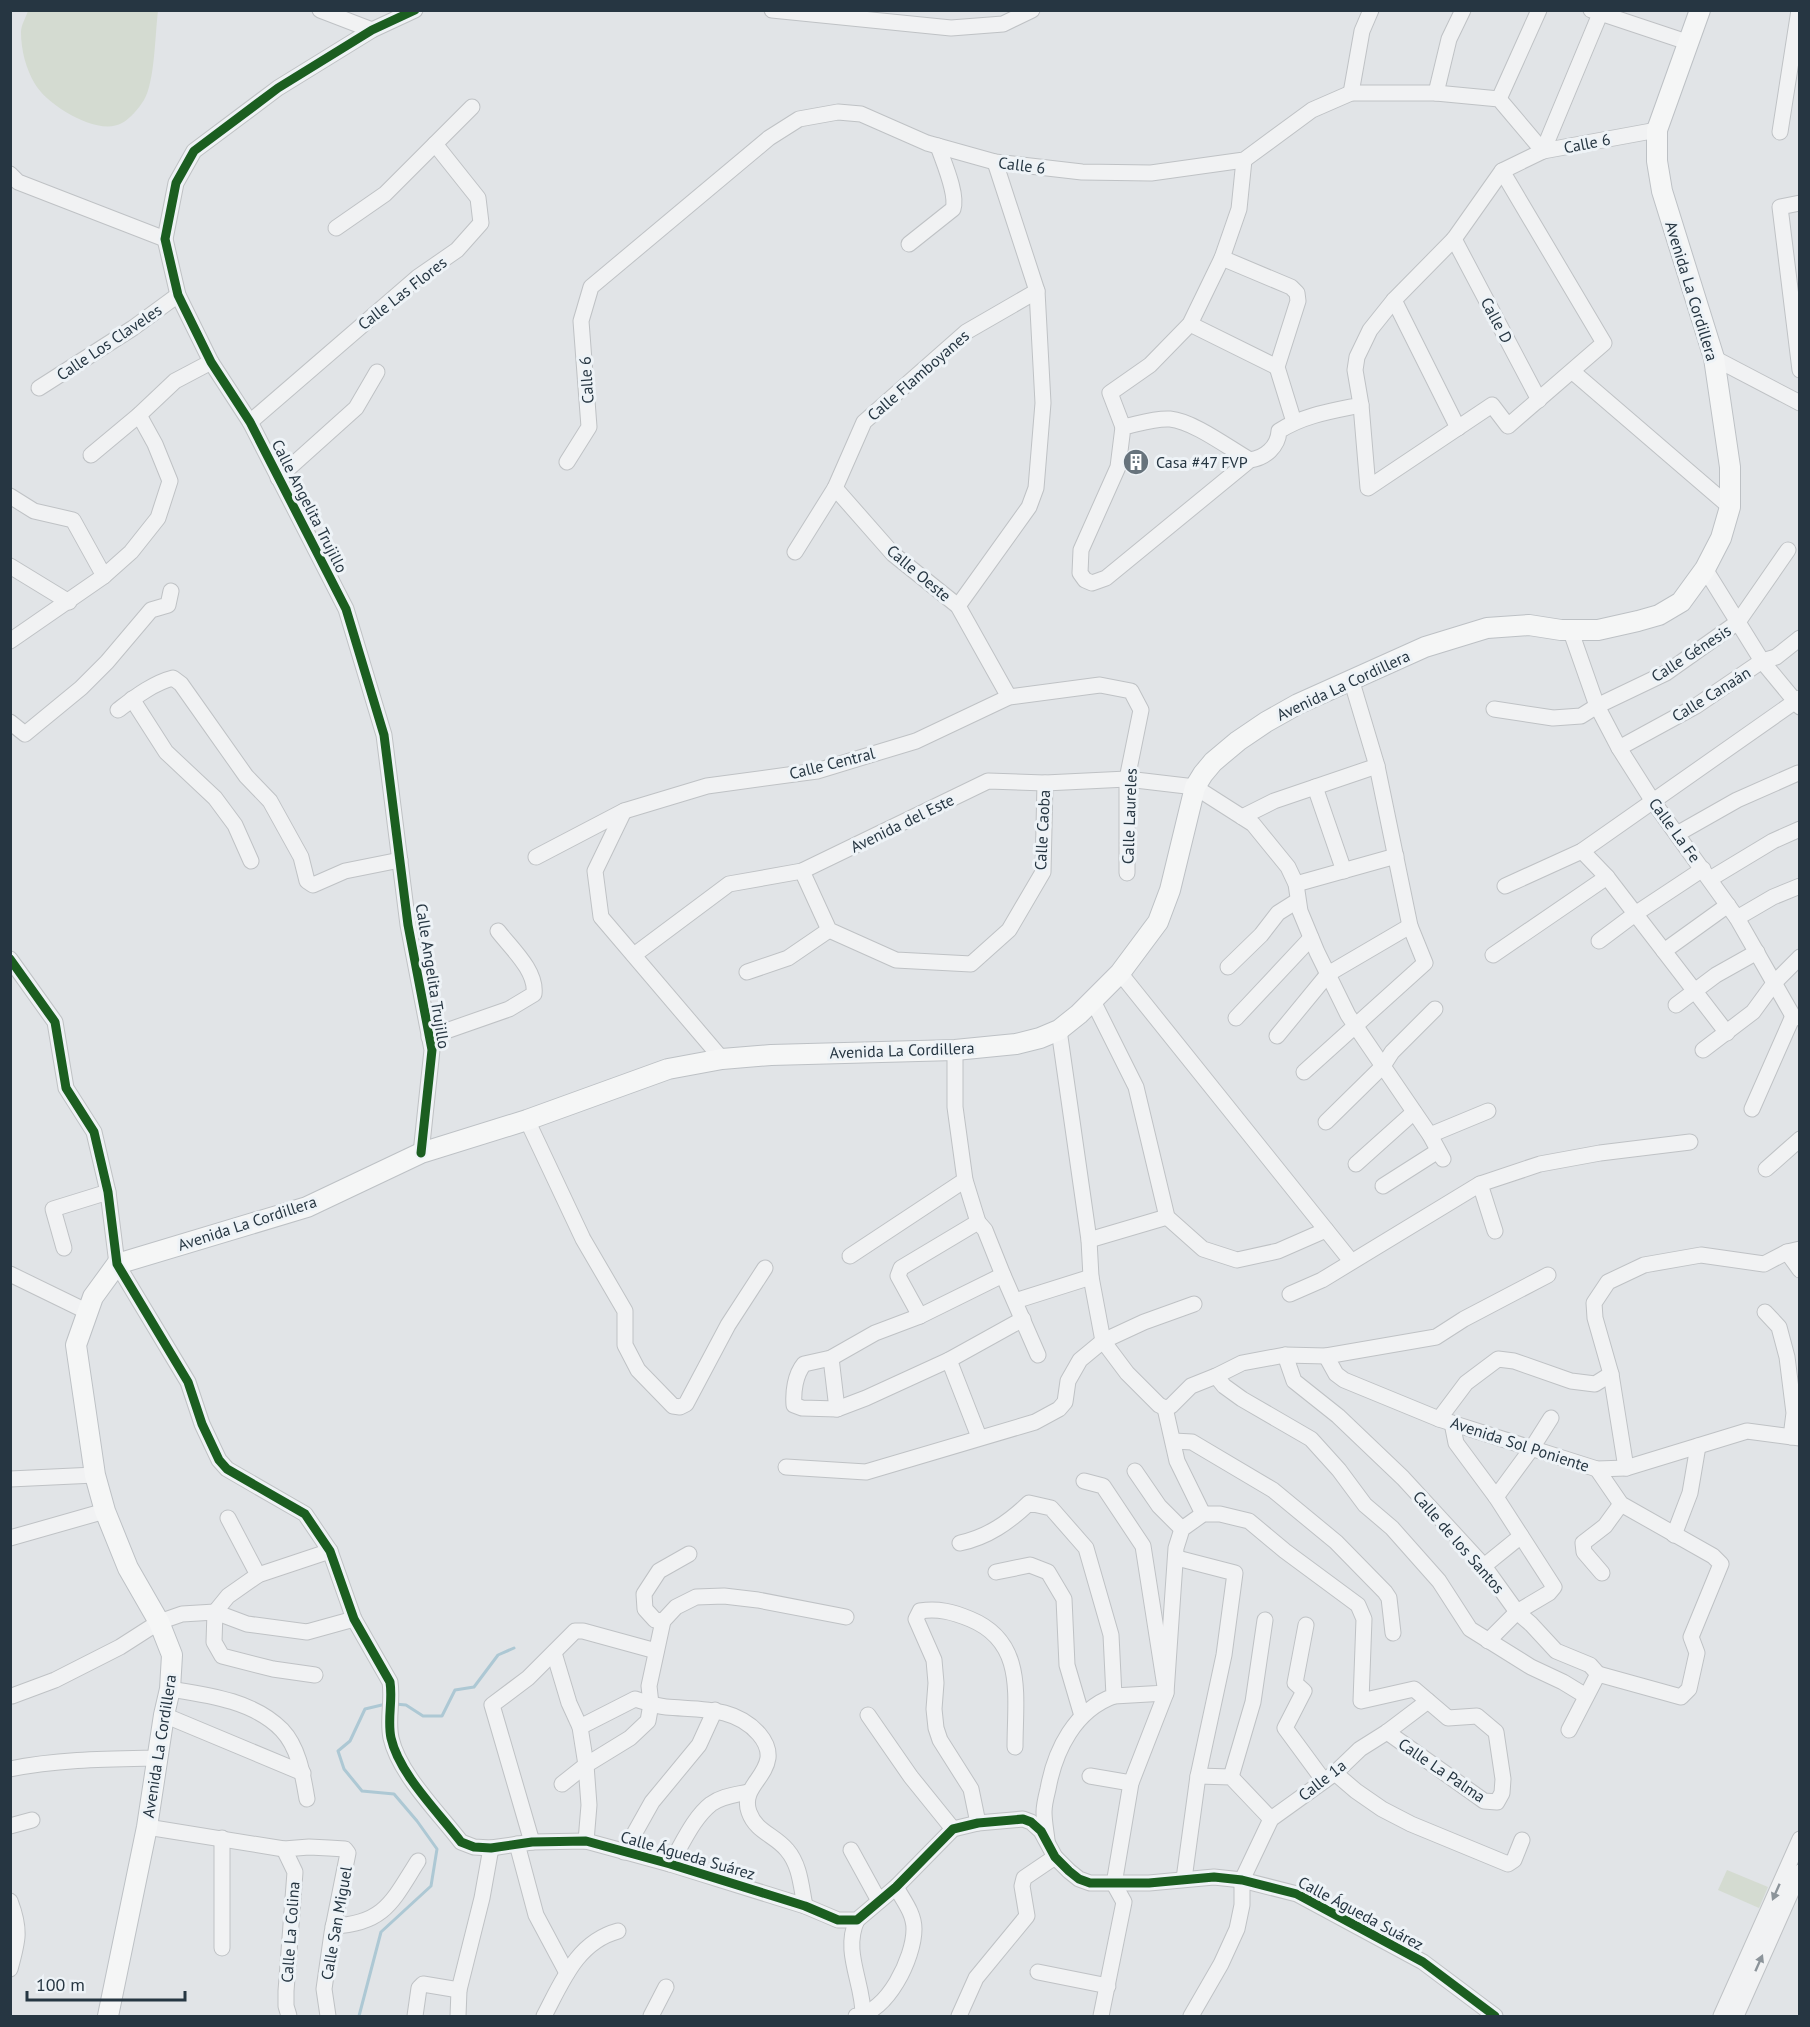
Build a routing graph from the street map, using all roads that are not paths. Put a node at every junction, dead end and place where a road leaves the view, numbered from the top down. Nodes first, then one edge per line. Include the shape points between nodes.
1 (320, 10) edge
2 (379, 10) edge
3 (415, 10) edge
4 (772, 10) edge
5 (1032, 10) edge
6 (1371, 10) edge
7 (1463, 10) edge
8 (1539, 10) edge
9 (1700, 10) edge
10 (1799, 10) edge
11 (1595, 12) edge
12 (828, 13) edge
13 (375, 28) junction
14 (1687, 42) junction
15 (1352, 93) junction
16 (1436, 93) junction
17 (1499, 99) junction
18 (472, 107) dead end
19 (1656, 129) junction
20 (1780, 132) dead end
21 (435, 144) junction
22 (938, 146) junction
23 (1543, 151) junction
24 (1244, 160) junction
25 (994, 162) junction
26 (1502, 171) junction
27 (10, 174) edge
28 (1800, 203) edge
29 (336, 228) dead end
30 (165, 239) junction
31 (1454, 239) junction
32 (909, 244) dead end
33 (1222, 258) junction
34 (1037, 291) junction
35 (178, 295) junction
36 (1394, 300) junction
37 (1190, 324) junction
38 (1714, 358) junction
39 (211, 362) junction
40 (1277, 367) junction
41 (1800, 370) edge
42 (377, 372) dead end
43 (1573, 372) junction
44 (39, 388) dead end
45 (1539, 400) junction
46 (1800, 403) edge
47 (1361, 405) junction
48 (139, 415) junction
49 (250, 422) junction
50 (1294, 422) junction
51 (1123, 427) junction
52 (1458, 428) junction
53 (91, 455) dead end
54 (1250, 460) junction
55 (567, 462) dead end
56 (278, 478) junction
57 (835, 488) junction
58 (10, 496) edge
59 (1730, 507) junction
60 (1788, 550) dead end
61 (795, 552) dead end
62 (10, 566) edge
63 (1705, 569) junction
64 (104, 576) junction
65 (171, 591) dead end
66 (69, 602) junction
67 (958, 606) junction
68 (1738, 622) junction
69 (1570, 629) junction
70 (1800, 638) edge
71 (10, 641) edge
72 (1762, 661) junction
73 (1351, 680) junction
74 (1131, 691) joint
75 (1009, 698) junction
76 (132, 699) junction
77 (1798, 702) edge
78 (1597, 706) junction
79 (1494, 709) dead end
80 (118, 710) dead end
81 (10, 723) edge
82 (1619, 748) junction
83 (1377, 766) junction
84 (1798, 773) edge
85 (1126, 779) junction
86 (1045, 783) junction
87 (1195, 787) junction
88 (1315, 787) junction
89 (1652, 800) junction
90 (624, 811) junction
91 (1242, 817) junction
92 (1800, 829) edge
93 (1677, 834) junction
94 (1582, 851) junction
95 (1396, 856) junction
96 (536, 857) dead end
97 (400, 860) junction
98 (251, 861) dead end
99 (802, 871) junction
100 (1344, 871) junction
101 (1127, 873) dead end
102 (1707, 874) junction
103 (1607, 877) junction
104 (1296, 884) junction
105 (1505, 886) dead end
106 (1800, 886) edge
107 (1297, 901) junction
108 (1728, 904) junction
109 (1635, 914) junction
110 (1737, 918) junction
111 (1410, 926) junction
112 (829, 930) junction
113 (498, 931) dead end
114 (1311, 938) junction
115 (1599, 941) dead end
116 (1664, 951) junction
117 (1757, 952) junction
118 (1493, 955) dead end
119 (634, 956) junction
120 (1800, 957) edge
121 (10, 959) edge
122 (1228, 967) dead end
123 (747, 972) dead end
124 (1120, 973) junction
125 (1328, 974) junction
126 (1775, 982) junction
127 (1695, 991) junction
128 (1093, 1001) junction
129 (1676, 1005) dead end
130 (1435, 1009) dead end
131 (1796, 1017) edge
132 (1236, 1018) dead end
133 (1355, 1025) junction
134 (1059, 1030) junction
135 (1727, 1033) junction
136 (1277, 1036) dead end
137 (429, 1037) junction
138 (955, 1050) junction
139 (1703, 1050) dead end
140 (722, 1059) junction
141 (1383, 1066) junction
142 (1304, 1072) dead end
143 (1752, 1109) dead end
144 (1488, 1111) dead end
145 (1414, 1112) junction
146 (528, 1120) junction
147 (1326, 1122) dead end
148 (1430, 1135) junction
149 (1800, 1139) edge
150 (1690, 1142) dead end
151 (421, 1153) junction
152 (1356, 1164) dead end
153 (1766, 1169) dead end
154 (965, 1180) junction
155 (1480, 1184) junction
156 (1383, 1186) dead end
157 (108, 1192) junction
158 (1167, 1217) junction
159 (978, 1222) junction
160 (1326, 1230) junction
161 (1495, 1231) dead end
162 (1089, 1240) junction
163 (64, 1248) dead end
164 (1793, 1250) edge
165 (850, 1256) dead end
166 (1351, 1261) junction
167 (117, 1264) junction
168 (765, 1268) dead end
169 (1800, 1270) edge
170 (10, 1274) edge
171 (1003, 1275) junction
172 (1548, 1275) dead end
173 (1091, 1278) junction
174 (1290, 1294) dead end
175 (1015, 1301) junction
176 (1194, 1304) dead end
177 (88, 1311) junction
178 (1765, 1312) dead end
179 (920, 1316) junction
180 (1023, 1319) junction
181 (1103, 1341) junction
182 (1038, 1355) dead end
183 (1285, 1355) junction
184 (1326, 1356) junction
185 (831, 1359) junction
186 (949, 1360) junction
187 (1611, 1374) junction
188 (1216, 1376) junction
189 (1166, 1408) junction
190 (837, 1409) junction
191 (1551, 1418) dead end
192 (1445, 1421) junction
193 (978, 1437) junction
194 (1796, 1438) edge
195 (1174, 1441) junction
196 (1698, 1446) junction
197 (1532, 1448) junction
198 (786, 1467) dead end
199 (1626, 1468) junction
200 (1598, 1469) junction
201 (1135, 1471) dead end
202 (95, 1475) junction
203 (10, 1479) edge
204 (1084, 1481) dead end
205 (1496, 1497) junction
206 (1621, 1504) junction
207 (105, 1511) junction
208 (1203, 1514) junction
209 (228, 1518) dead end
210 (1182, 1529) junction
211 (1674, 1535) junction
212 (1521, 1536) junction
213 (10, 1538) edge
214 (960, 1543) dead end
215 (330, 1551) junction
216 (689, 1554) dead end
217 (1177, 1558) junction
218 (1484, 1566) junction
219 (996, 1572) dead end
220 (1602, 1573) dead end
221 (258, 1575) junction
222 (215, 1612) junction
223 (1518, 1612) junction
224 (846, 1617) dead end
225 (354, 1619) junction
226 (1265, 1620) dead end
227 (663, 1621) junction
228 (159, 1622) junction
229 (1306, 1625) dead end
230 (1393, 1634) dead end
231 (1488, 1641) junction
232 (656, 1651) junction
233 (554, 1653) junction
234 (1598, 1674) junction
235 (315, 1675) dead end
236 (170, 1689) junction
237 (1166, 1693) junction
238 (12, 1696) dead end
239 (1114, 1696) junction
240 (1586, 1696) junction
241 (1428, 1701) junction
242 (651, 1704) junction
243 (715, 1710) junction
244 (164, 1715) junction
245 (867, 1715) dead end
246 (1082, 1716) junction
247 (580, 1727) junction
248 (1569, 1730) dead end
249 (1387, 1732) junction
250 (1015, 1747) dead end
251 (158, 1758) junction
252 (586, 1765) junction
253 (10, 1769) edge
254 (303, 1773) junction
255 (1090, 1776) dead end
256 (1198, 1776) junction
257 (1231, 1777) junction
258 (1329, 1777) junction
259 (1131, 1783) junction
260 (562, 1784) dead end
261 (748, 1792) junction
262 (307, 1799) dead end
263 (1270, 1819) junction
264 (32, 1820) dead end
265 (978, 1823) junction
266 (10, 1826) edge
267 (147, 1827) junction
268 (953, 1829) junction
269 (222, 1838) junction
270 (1800, 1839) edge
271 (1522, 1840) dead end
272 (586, 1841) junction
273 (525, 1843) junction
274 (491, 1848) junction
275 (284, 1849) junction
276 (851, 1850) dead end
277 (624, 1851) junction
278 (1051, 1851) junction
279 (418, 1861) dead end
280 (670, 1864) junction
281 (1800, 1872) edge
282 (1184, 1879) junction
283 (1242, 1880) junction
284 (1114, 1884) junction
285 (896, 1887) junction
286 (10, 1901) edge
287 (879, 1901) junction
288 (805, 1905) junction
289 (857, 1920) junction
290 (333, 1926) junction
291 (618, 1931) dead end
292 (222, 1948) dead end
293 (10, 1969) edge
294 (1038, 1972) dead end
295 (567, 1973) junction
296 (1108, 1986) junction
297 (666, 1988) dead end
298 (459, 1990) junction
299 (549, 2015) edge
300 (108, 2016) edge
301 (289, 2016) edge
302 (328, 2016) edge
303 (415, 2016) edge
304 (458, 2016) edge
305 (651, 2016) edge
306 (861, 2016) edge
307 (959, 2016) edge
308 (1101, 2016) edge
309 (1191, 2016) edge
310 (1495, 2016) edge
311 (1721, 2016) edge
312 (1736, 2016) edge

1 - 13 street
2 - 13 street
3 - 13 street, Calle Angelita Trujillo
4 - 12 street
5 - 12 street via 1003,24 951,28
6 - 15 street via 1362,31
7 - 16 street via 1449,39
8 - 17 street
9 - 14 main road, Avenida La Cordillera
10 - 20 street
11 - 14 street
11 - 23 street
13 - 30 street, Calle Angelita Trujillo via 278,88 194,152 176,183
14 - 19 main road, Avenida La Cordillera
15 - 16 street, Calle 6
15 - 24 street, Calle 6 via 1312,110
16 - 17 street, Calle 6
17 - 23 street, Calle 6
18 - 21 street
19 - 23 street, Calle 6
19 - 38 main road, Avenida La Cordillera via 1662,191
21 - 29 street via 385,194
21 - 49 street, Calle Las Flores via 478,198 481,223 457,250 418,277
22 - 25 street, Calle 6
22 - 32 street via 955,204
22 - 55 street, Calle 6 via 861,114 838,112 799,119 769,138 591,287 581,321 589,427
23 - 26 street
24 - 25 street, Calle 6 via 1151,173 1082,172
24 - 33 street via 1239,209
25 - 34 street
26 - 31 street
26 - 43 street via 1604,343
27 - 30 street via 18,182
28 - 41 street via 1780,207
30 - 35 street, Calle Angelita Trujillo
31 - 36 street
31 - 45 street, Calle D
33 - 37 street
33 - 40 street via 1297,293 1298,302
34 - 57 street, Calle Flamboyanes via 966,332 864,422
34 - 67 street via 1043,403 1036,488 1029,507
35 - 39 street, Calle Angelita Trujillo
35 - 44 street, Calle Los Claveles
36 - 47 street via 1370,330 1358,357 1356,383
36 - 52 street
37 - 40 street
37 - 51 street via 1150,365 1110,393
38 - 46 street
38 - 59 main road, Avenida La Cordillera via 1730,467
39 - 48 street via 175,381
39 - 49 street, Calle Angelita Trujillo
40 - 50 street
42 - 56 street via 356,408
43 - 45 street
43 - 59 street
45 - 52 street via 1508,426 1492,405
47 - 50 street
47 - 52 street via 1368,488
48 - 53 street
48 - 64 street via 170,481 158,518 131,552
49 - 56 street, Calle Angelita Trujillo
50 - 54 street via 1279,431 1278,440 1260,459
51 - 54 street via 1155,419 1186,423
51 - 54 street via 1118,467 1081,550 1080,573 1092,583 1106,578
56 - 97 street, Calle Angelita Trujillo via 346,609 384,735
57 - 61 street, Calle Flamboyanes
57 - 67 street, Calle Oeste via 893,554
58 - 64 street via 34,511 73,520
59 - 63 main road, Avenida La Cordillera via 1721,538
60 - 68 street, Calle Génesis
62 - 66 street
63 - 68 street
63 - 69 main road, Avenida La Cordillera via 1681,602 1659,615 1598,630
64 - 66 street
65 - 81 street via 168,605 150,610 107,662 57,708 25,734
66 - 71 street
67 - 75 street, Calle Oeste
68 - 72 street
68 - 78 street, Calle Génesis via 1666,673
69 - 73 main road, Avenida La Cordillera via 1530,625 1487,628 1425,646
69 - 78 street, Calle La Fe
70 - 72 street, Calle Canaán via 1776,657
72 - 77 street
72 - 82 street, Calle Canaán via 1696,706
73 - 83 street
73 - 87 main road, Avenida La Cordillera via 1298,704 1238,741 1203,774
74 - 75 street, Calle Central via 1100,685
74 - 85 street, Calle Laureles via 1141,710
75 - 90 street, Calle Central via 916,741 818,771 707,786
76 - 80 street
76 - 97 street via 166,680 173,678 181,684 246,776 270,801 300,857 307,881 313,885 345,871
76 - 98 street via 166,752 215,798 235,825
77 - 89 street
78 - 79 street, Calle Génesis via 1581,716 1553,718
78 - 82 street, Calle La Fe
82 - 89 street, Calle La Fe
83 - 88 street
83 - 95 street
84 - 93 street via 1737,800
85 - 86 street, Avenida del Este
85 - 87 street, Avenida del Este
85 - 101 street, Calle Laureles
86 - 99 street, Avenida del Este via 988,781
86 - 112 street, Calle Caoba via 1043,872 1009,930 971,964 896,960
87 - 91 street
87 - 124 main road, Avenida La Cordillera via 1170,890 1158,922
88 - 91 street
88 - 100 street
89 - 93 street, Calle La Fe
89 - 94 street
90 - 96 street, Calle Central
90 - 119 street via 595,871 601,918
91 - 104 street via 1253,824 1288,867
92 - 102 street
93 - 102 street, Calle La Fe
94 - 103 street
94 - 105 street
95 - 100 street
95 - 111 street
97 - 137 street, Calle Angelita Trujillo
99 - 112 street
99 - 119 street, Avenida del Este via 729,884
100 - 104 street
102 - 108 street, Calle La Fe
102 - 109 street
103 - 109 street
103 - 118 street
104 - 107 street
106 - 110 street
107 - 114 street
107 - 122 street via 1278,913
108 - 110 street, Calle La Fe
108 - 116 street
109 - 115 street
109 - 116 street
110 - 117 street, Calle La Fe
111 - 125 street
111 - 133 street via 1425,963
112 - 123 street via 788,958
113 - 137 street via 529,970 534,994 509,1009
114 - 125 street
114 - 132 street
116 - 127 street
117 - 126 street, Calle La Fe
117 - 127 street
119 - 140 street
120 - 126 street
121 - 157 street via 55,1022 66,1088 94,1132
124 - 128 main road, Avenida La Cordillera
124 - 160 street
125 - 133 street
125 - 136 street
126 - 131 street, Calle La Fe
126 - 135 street via 1753,1012
127 - 129 street
127 - 135 street
128 - 134 main road, Avenida La Cordillera
128 - 158 street via 1136,1087
130 - 141 street
131 - 143 street
133 - 141 street
133 - 142 street
134 - 138 main road, Avenida La Cordillera via 1016,1044
134 - 162 street
135 - 139 street
137 - 151 street, Calle Angelita Trujillo via 432,1050
138 - 140 main road, Avenida La Cordillera
138 - 154 street via 955,1107
140 - 146 main road, Avenida La Cordillera via 668,1069
141 - 145 street
141 - 147 street
144 - 148 street
145 - 148 street
145 - 152 street
146 - 151 main road, Avenida La Cordillera
146 - 168 street via 583,1239 625,1311 625,1345 638,1370 673,1406 686,1404 728,1325
148 - 156 street via 1441,1155
149 - 153 street
150 - 155 street via 1540,1164
151 - 167 main road, Avenida La Cordillera via 307,1207
154 - 159 street
154 - 165 street
155 - 161 street
155 - 166 street
157 - 163 street via 53,1209
157 - 167 street
158 - 160 street via 1203,1249 1237,1260 1278,1251
158 - 162 street
159 - 171 street via 986,1230
159 - 179 street via 901,1268 898,1276
160 - 166 street
162 - 173 street
164 - 169 street
164 - 187 street via 1764,1264 1701,1255 1644,1264 1608,1282 1594,1303
166 - 174 street
167 - 177 main road, Avenida La Cordillera via 93,1297
167 - 215 street, Calle Águeda Suárez via 188,1382 219,1460 305,1514
170 - 177 street
171 - 175 street
171 - 179 street
172 - 184 street via 1436,1337
173 - 175 street
173 - 181 street
175 - 180 street
176 - 181 street
177 - 202 main road, Avenida La Cordillera via 76,1346
178 - 194 street via 1779,1327 1787,1357
179 - 185 street via 875,1333
180 - 182 street
180 - 186 street
181 - 189 street via 1127,1373
181 - 193 street via 1080,1360 1059,1409 1035,1422
183 - 184 street
183 - 188 street via 1242,1363
183 - 218 street, Calle de los Santos via 1294,1381 1347,1423
184 - 192 street, Avenida Sol Poniente via 1344,1380
185 - 190 street
185 - 190 street via 801,1367 793,1391 794,1405
186 - 190 street
186 - 193 street
187 - 192 street via 1595,1384 1571,1382 1498,1359 1466,1383
187 - 199 street
188 - 189 street via 1191,1386
188 - 231 street via 1242,1399 1311,1438 1365,1505 1392,1528 1439,1581 1470,1629
189 - 195 street
191 - 197 street
192 - 197 street, Avenida Sol Poniente
192 - 205 street via 1456,1443
193 - 198 street via 866,1472
194 - 196 street, Avenida Sol Poniente via 1747,1431
195 - 208 street via 1177,1461
195 - 230 street via 1192,1442 1273,1490 1336,1542 1389,1598
196 - 199 street, Avenida Sol Poniente
196 - 211 street via 1690,1493
197 - 200 street, Avenida Sol Poniente
197 - 205 street
199 - 200 street, Avenida Sol Poniente
200 - 206 street
201 - 210 street via 1159,1506
202 - 203 street
202 - 207 main road, Avenida La Cordillera
204 - 237 street via 1103,1486 1143,1546
205 - 212 street
206 - 211 street
206 - 220 street via 1605,1526 1583,1543 1584,1552
207 - 213 street
207 - 228 main road, Avenida La Cordillera via 128,1568
208 - 210 street
208 - 241 street via 1249,1521 1358,1605 1364,1619 1360,1701 1414,1689
209 - 221 street
210 - 217 street
211 - 234 street, Calle de los Santos via 1721,1564 1691,1637 1697,1653 1689,1689 1681,1697
212 - 218 street
212 - 223 street via 1554,1587
214 - 239 street via 977,1539 1010,1521 1029,1503 1051,1508 1086,1548 1111,1635
215 - 221 street
215 - 225 street, Calle Águeda Suárez
216 - 227 street via 659,1571 644,1594 645,1609 655,1620
217 - 237 street
217 - 256 street via 1235,1573 1224,1655
218 - 223 street, Calle de los Santos
219 - 246 street via 1030,1565 1048,1572 1064,1599 1067,1665
221 - 222 street via 228,1596
222 - 225 street via 247,1624 307,1632
222 - 228 street via 182,1614
222 - 235 street via 214,1642 222,1656
223 - 231 street
223 - 234 street, Calle de los Santos via 1556,1652 1590,1665
224 - 227 street via 724,1596 696,1597 676,1607
225 - 274 street, Calle Águeda Suárez via 390,1682 390,1736 403,1767 461,1842
226 - 257 street via 1254,1702
227 - 232 street
228 - 236 main road, Avenida La Cordillera via 172,1655
228 - 238 street via 55,1680
229 - 258 street via 1295,1683 1304,1691 1285,1728
231 - 240 street
232 - 233 street via 584,1630 575,1632
232 - 242 street via 649,1686
233 - 247 street
233 - 273 street via 492,1705
234 - 240 street
236 - 244 main road, Avenida La Cordillera
236 - 254 street via 215,1697 266,1718 283,1731
237 - 239 street
237 - 259 street
239 - 246 street via 1099,1701
240 - 248 street
241 - 249 street, Calle 1a
241 - 249 street, Calle La Palma via 1448,1718 1477,1716 1496,1732 1503,1779 1497,1802 1484,1801
242 - 243 street
242 - 247 street via 628,1700
242 - 252 street via 648,1721 630,1738
243 - 261 street via 751,1724 766,1742 768,1759
243 - 277 street via 699,1745 652,1802
244 - 251 main road, Avenida La Cordillera
244 - 254 street
245 - 268 street
246 - 278 street via 1064,1738 1051,1770 1044,1811
247 - 252 street
249 - 258 street, Calle 1a via 1360,1749
250 - 265 street via 1015,1673 998,1636 957,1613 920,1611 916,1619 933,1660 936,1728 971,1788
251 - 253 street
251 - 267 main road, Avenida La Cordillera
252 - 260 street
252 - 272 street via 590,1805
254 - 262 street
255 - 259 street
256 - 257 street
256 - 282 street
257 - 263 street
258 - 263 street, Calle 1a
258 - 271 street via 1401,1819 1508,1864 1514,1860
259 - 284 street
261 - 280 street via 727,1796 711,1805
261 - 288 street via 748,1810 755,1824 786,1849 797,1865
263 - 283 street
264 - 266 street
265 - 268 street, Calle Águeda Suárez
265 - 278 street, Calle Águeda Suárez via 1013,1818 1031,1822 1041,1831
267 - 269 street, Calle San Miguel
267 - 300 main road, Avenida La Cordillera
268 - 285 street
269 - 275 street, Calle San Miguel
269 - 292 street
270 -> 311 street
272 - 273 street, Calle Águeda Suárez
272 - 277 street, Calle Águeda Suárez
273 - 274 street, Calle Águeda Suárez
273 - 295 street via 536,1915
274 - 298 street
275 - 290 street, Calle San Miguel via 329,1848 348,1853
275 - 301 street, Calle La Colina via 295,1872 286,1991
276 - 287 street
277 - 280 street, Calle Águeda Suárez
278 - 284 street, Calle Águeda Suárez via 1079,1879
278 - 307 street via 1024,1878 1027,1916 976,1978
279 - 290 street via 386,1908 370,1920
280 - 288 street, Calle Águeda Suárez
312 -> 281 street
282 - 283 street, Calle Águeda Suárez
282 - 284 street, Calle Águeda Suárez
283 - 309 street via 1237,1929
283 - 310 street, Calle Águeda Suárez via 1312,1900 1423,1962
284 - 296 street via 1124,1902
285 - 287 street
285 - 306 street via 911,1913 914,1929 910,1948 903,1969 883,2001
286 - 293 street via 19,1923
287 - 289 street
288 - 289 street, Calle Águeda Suárez via 838,1920
289 - 306 street via 851,1942 862,1999
290 - 302 street, Calle San Miguel via 324,1989
291 - 295 street via 590,1944
294 - 296 street
295 - 299 street
296 - 308 street
297 - 305 street
298 - 303 street via 423,1984
298 - 304 street

